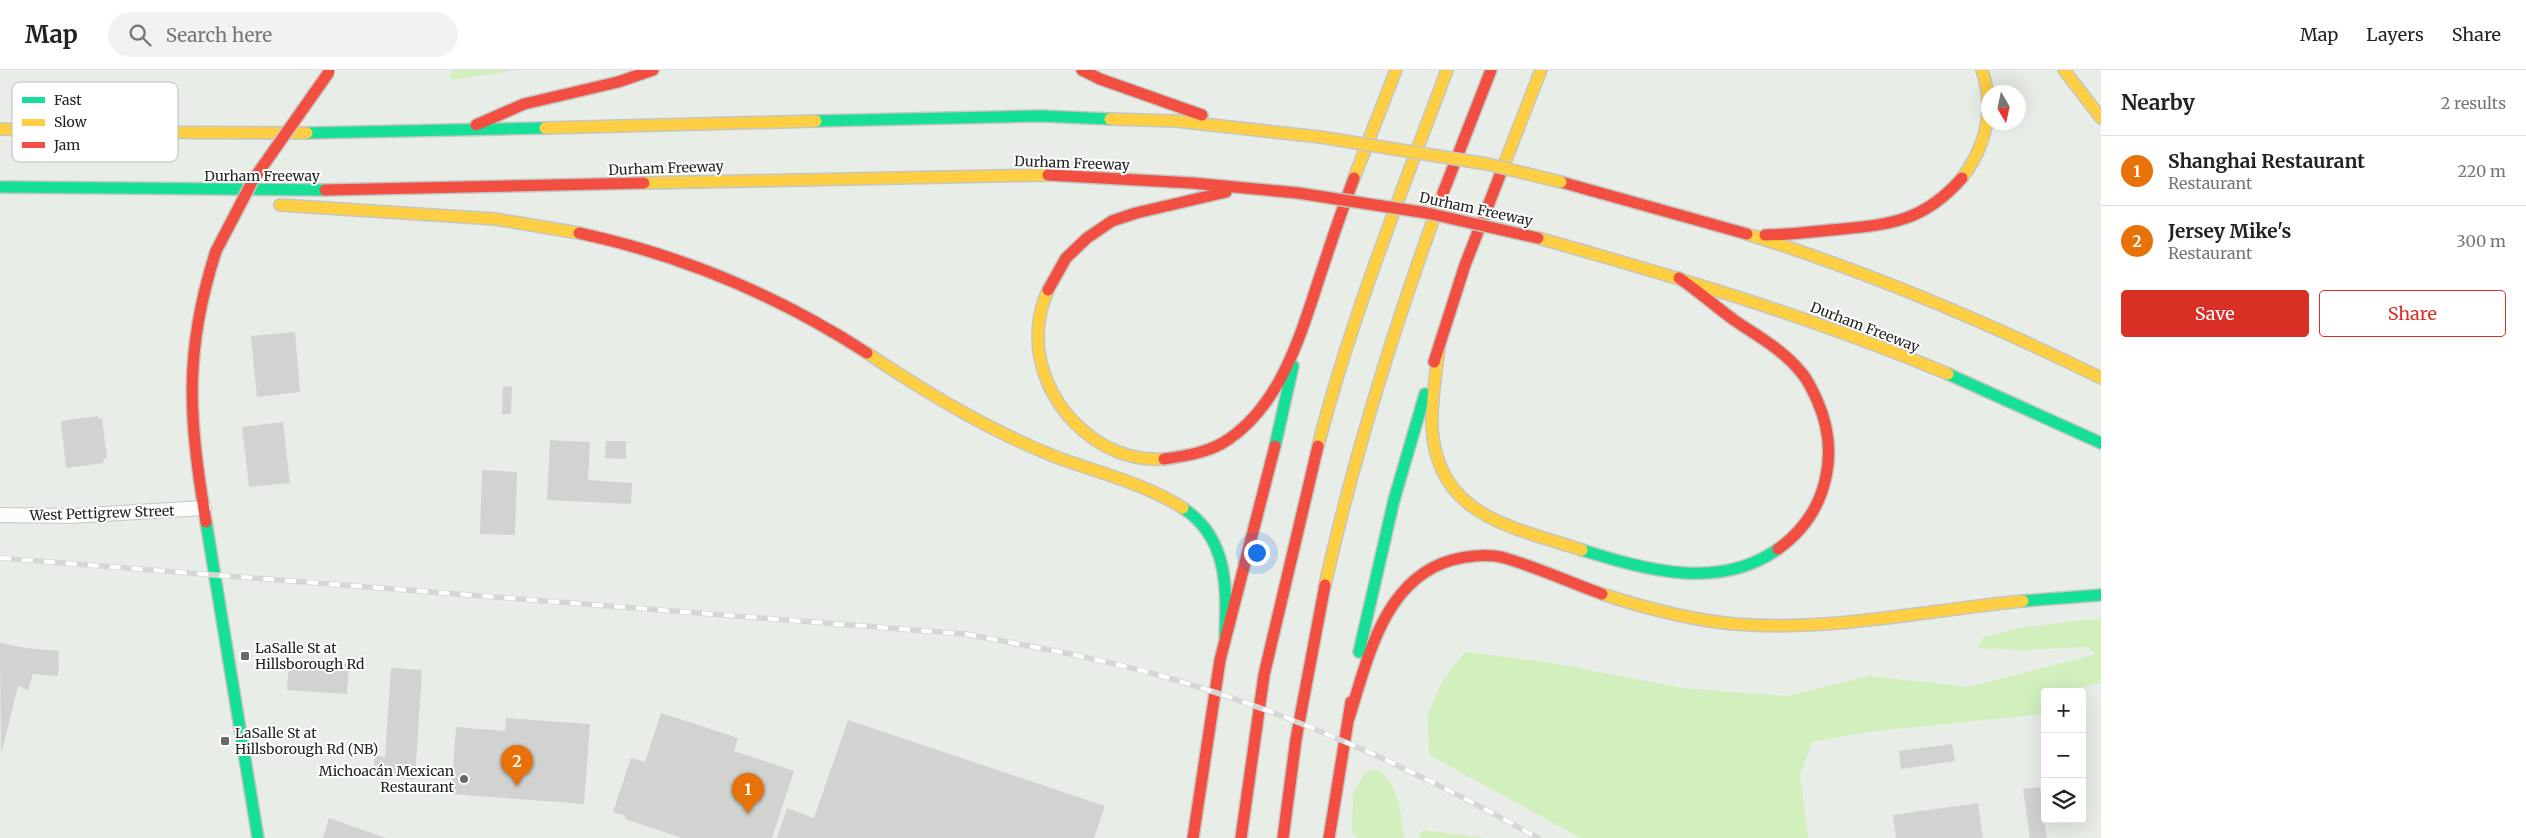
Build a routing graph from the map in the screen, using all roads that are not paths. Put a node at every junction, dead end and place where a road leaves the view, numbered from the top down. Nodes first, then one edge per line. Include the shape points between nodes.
1 (653, 70) edge
2 (1082, 70) edge
3 (1447, 70) edge
4 (1491, 70) edge
5 (1541, 70) edge
6 (1982, 70) edge
7 (2064, 70) edge
8 (330, 71) edge
9 (1395, 72) edge
10 (2101, 118) edge
11 (1241, 127) junction
12 (462, 130) junction
13 (178, 132) edge
14 (0, 187) edge
15 (1245, 188) junction
16 (104, 190) junction
17 (1751, 236) junction
18 (1679, 278) junction
19 (1298, 339) junction
20 (1439, 348) junction
21 (2101, 378) edge
22 (2101, 442) edge
23 (204, 508) junction
24 (0, 515) edge
25 (2101, 595) edge
26 (1225, 636) junction
27 (1349, 718) junction
28 (258, 838) edge
29 (1193, 838) edge
30 (1241, 838) edge
31 (1283, 838) edge
32 (1329, 838) edge

1 - 12 main road via 618,82 524,104
2 - 11 main road
3 - 30 main road via 1373,268 1330,400 1264,675
4 - 31 main road via 1408,292 1354,467 1303,694
5 - 20 main road via 1465,265
6 - 17 main road via 1988,97 1988,121 1982,143 1956,188 1942,200 1903,220 1879,226
7 - 10 main road
8 - 23 main road, bridge via 248,186 229,220 205,282 191,358 190,385 194,447
9 - 19 main road via 1352,181
11 - 12 main road via 1041,116
11 - 17 main road, bridge via 1478,163 1561,182
12 - 13 main road
14 - 16 main road, Durham Freeway
15 - 16 main road, Durham Freeway via 1044,175 470,189
15 - 18 main road, Durham Freeway, bridge via 1427,213 1538,238
15 - 19 main road via 1114,220 1069,252 1051,281 1040,311 1037,339 1045,379 1055,400 1088,437 1114,452 1160,460 1203,452 1235,435 1266,399
16 - 26 main road via 525,223 629,245 685,262 798,311 983,424 1055,456 1155,492 1186,509 1204,527 1218,549 1224,583
17 - 21 main road via 1935,303
18 - 20 main road via 1789,359 1808,382 1828,424 1832,450 1830,466 1817,509 1796,537 1781,550 1745,567 1696,574 1659,570 1501,525 1474,512 1450,486 1436,458 1433,422
18 - 22 main road, Durham Freeway via 1893,352
19 - 26 main road via 1286,400
20 - 27 main road via 1376,571
23 - 24 street, West Pettigrew Street via 71,516
23 - 28 main road
25 - 27 main road via 2001,603 1841,624 1734,624 1644,607 1500,557 1480,554 1458,556 1423,570 1395,600 1382,623
26 - 29 main road
27 - 32 main road

